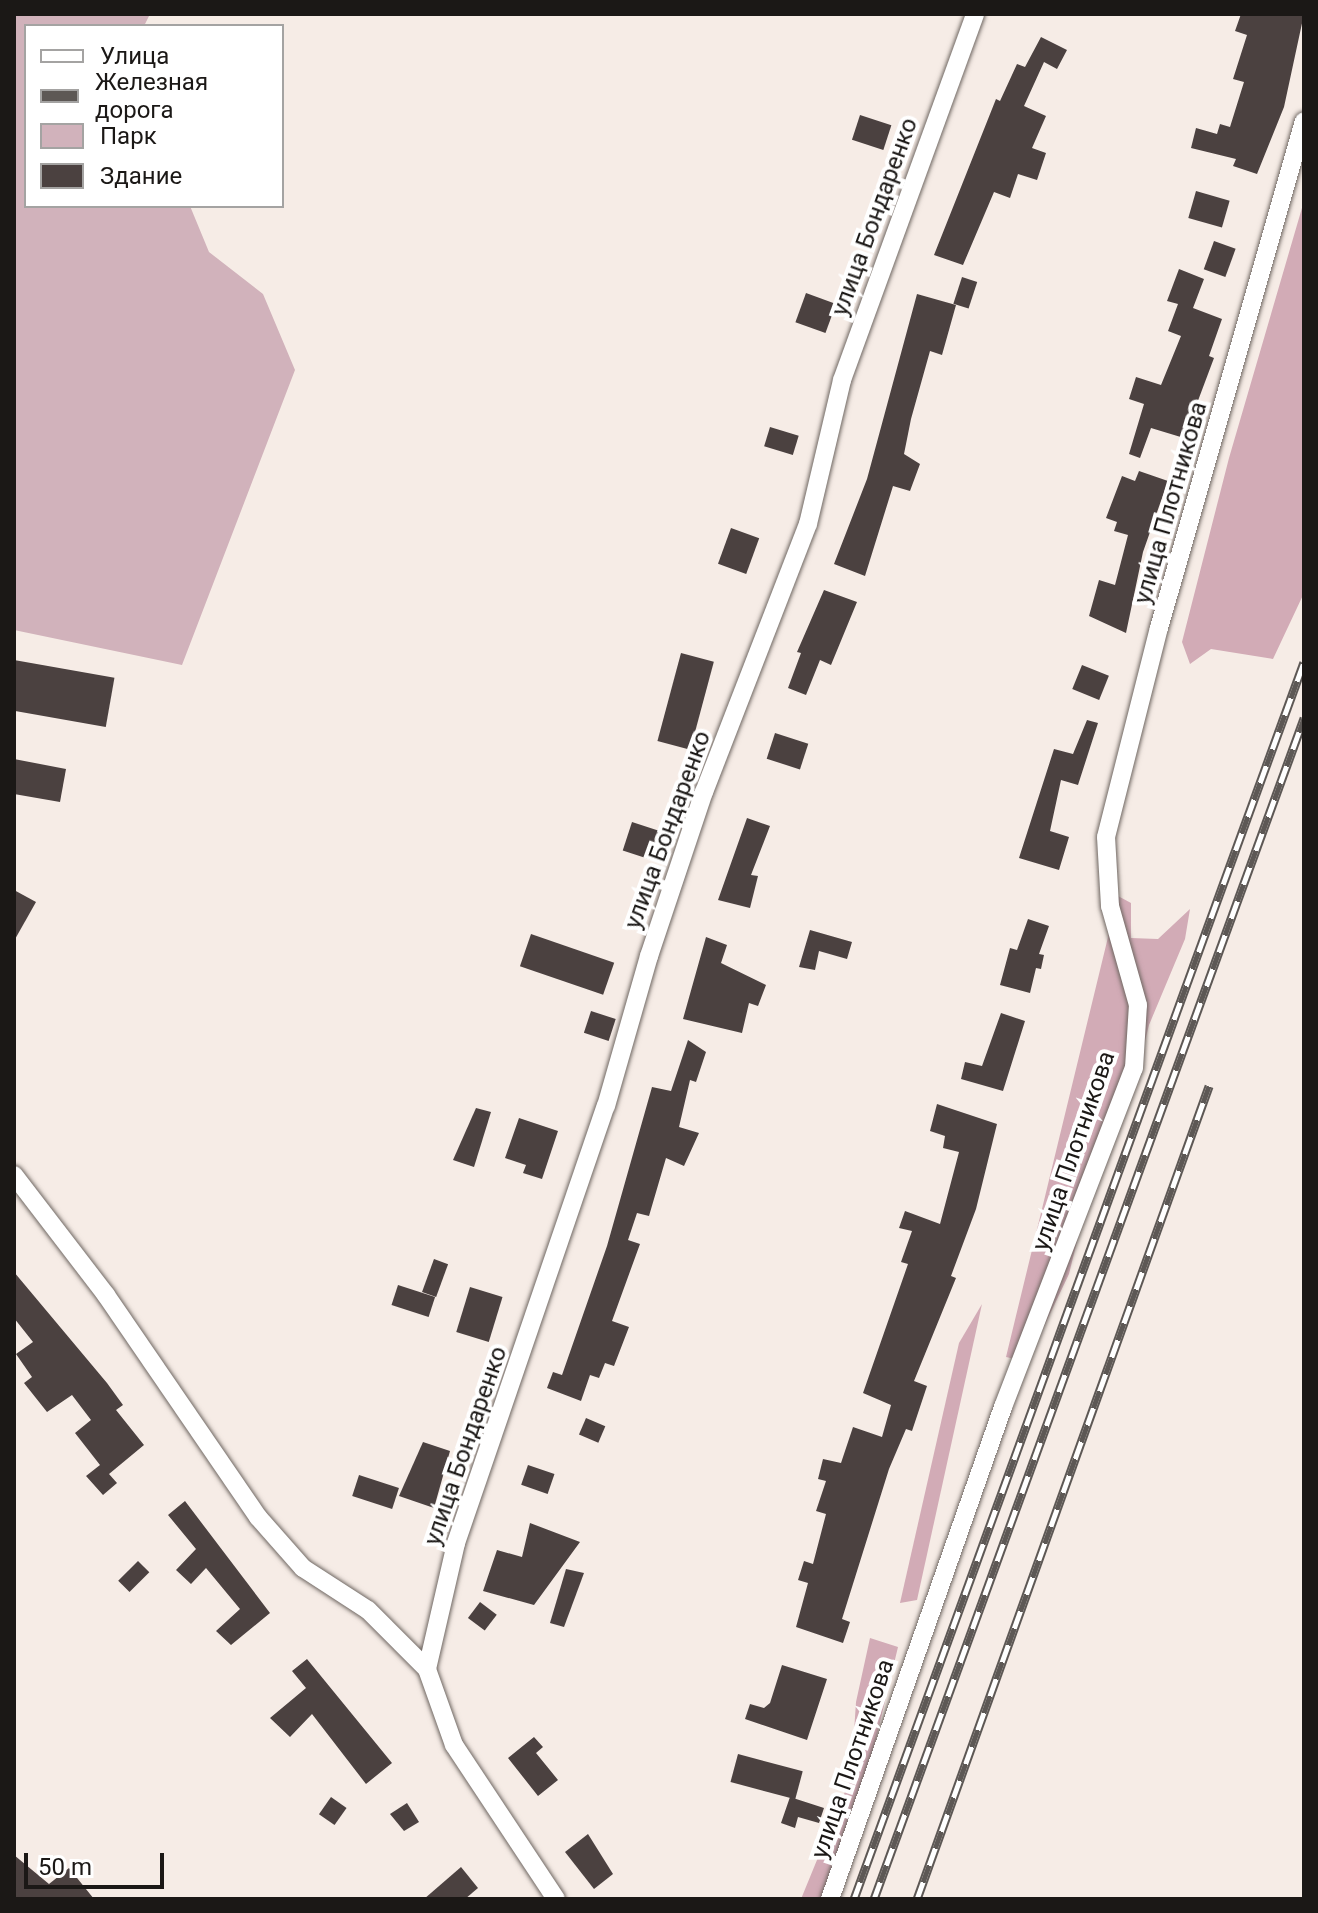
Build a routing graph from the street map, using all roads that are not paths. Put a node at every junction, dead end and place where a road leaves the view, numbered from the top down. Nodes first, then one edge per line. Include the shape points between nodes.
1 (975, 14) edge
2 (1304, 121) edge
3 (14, 1175) edge
4 (427, 1669) junction
5 (556, 1899) edge
6 (830, 1899) edge

1 - 4 street, улица Бондаренко via 842,380 808,524 704,792 649,956 606,1106 456,1543
2 - 6 street, улица Плотникова via 1159,628 1106,837 1110,906 1138,1005 1134,1068 1003,1407
3 - 4 street via 106,1295 258,1517 303,1568 368,1610
4 - 5 street via 454,1745

